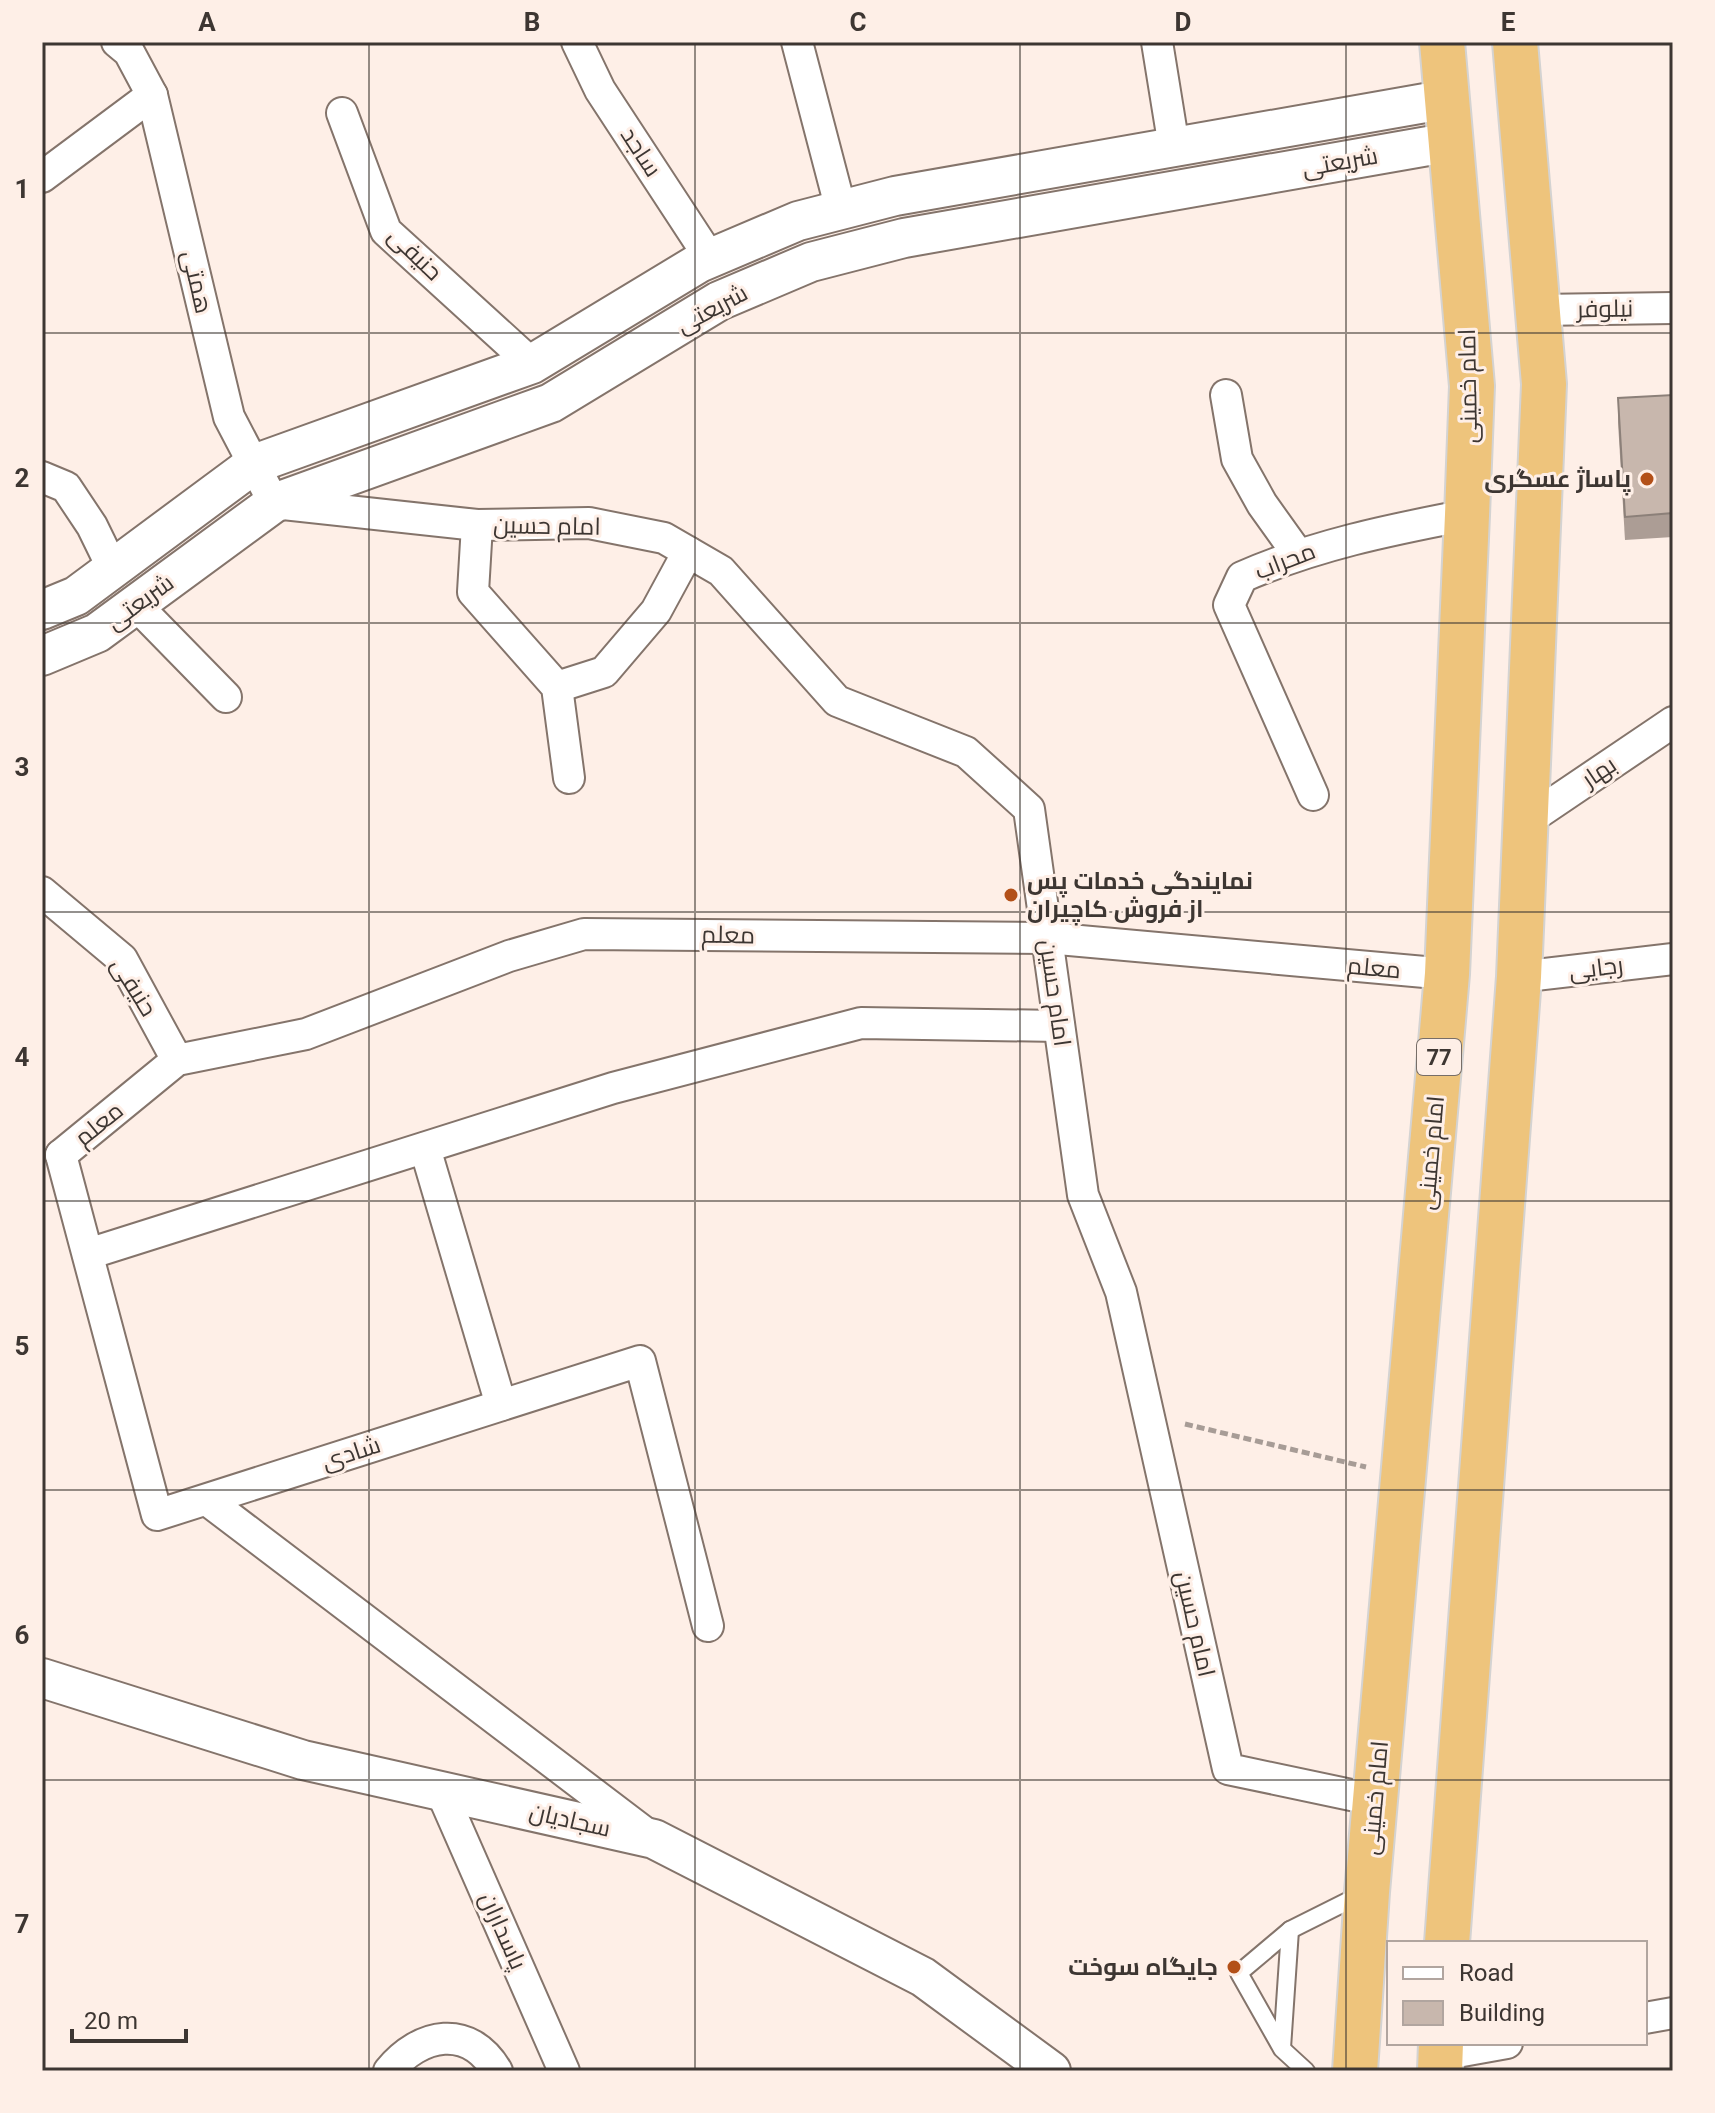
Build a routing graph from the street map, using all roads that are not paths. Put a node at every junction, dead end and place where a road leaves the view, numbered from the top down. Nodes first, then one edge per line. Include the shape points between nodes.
1 (117, 42) edge
2 (577, 42) edge
3 (797, 42) edge
4 (1157, 42) edge
5 (1442, 42) edge
6 (1515, 42) edge
7 (152, 95) junction
8 (1448, 99) junction
9 (1387, 109) junction
10 (342, 113) dead end
11 (1451, 142) junction
12 (1174, 147) junction
13 (1395, 152) junction
14 (42, 177) edge
15 (841, 210) junction
16 (710, 258) junction
17 (1673, 308) edge
18 (1538, 310) junction
19 (532, 364) junction
20 (1226, 395) dead end
21 (254, 464) junction
22 (42, 477) edge
23 (274, 503) junction
24 (1467, 515) junction
25 (477, 525) junction
26 (688, 552) junction
27 (1297, 553) junction
28 (113, 569) junction
29 (136, 605) junction
30 (42, 610) edge
31 (42, 656) edge
32 (557, 687) junction
33 (226, 697) dead end
34 (1673, 722) edge
35 (569, 778) dead end
36 (1313, 795) dead end
37 (1525, 822) junction
38 (42, 892) edge
39 (1047, 938) junction
40 (1673, 959) edge
41 (1447, 974) junction
42 (1519, 977) junction
43 (1059, 1026) junction
44 (177, 1060) junction
45 (425, 1148) junction
46 (52, 1153) edge
47 (88, 1254) junction
48 (501, 1405) junction
49 (207, 1500) junction
50 (708, 1626) dead end
51 (42, 1678) edge
52 (441, 1791) junction
53 (1375, 1800) junction
54 (654, 1839) junction
55 (1367, 1892) junction
56 (1290, 1930) junction
57 (1447, 1941) edge
58 (1673, 2013) edge
59 (1647, 2018) edge
60 (1497, 2045) edge
61 (1282, 2049) junction
62 (1440, 2056) edge
63 (389, 2071) edge
64 (497, 2071) edge
65 (564, 2071) edge
66 (1051, 2071) edge
67 (1306, 2071) edge
68 (1355, 2071) edge

1 - 7 street, همتی via 129,52
2 - 16 street, ساجد via 600,90
3 - 15 street
4 - 12 street
5 - 8 highway, امام خمینی / 77
6 - 18 highway
7 - 14 street
7 - 21 street, همتی via 229,417
8 - 9 street, شریعتی
8 - 11 highway, امام خمینی / 77
9 - 12 street, شریعتی
9 - 13 street
10 - 19 street, حنیفی via 386,231
11 - 13 street, شریعتی
11 - 24 highway, امام خمینی / 77 via 1472,386
12 - 15 street, شریعتی
13 - 23 street, شریعتی via 904,238 811,262 719,301 551,403
15 - 16 street, شریعتی via 798,221
16 - 19 street, شریعتی
17 - 18 street, نیلوفر
18 - 37 highway via 1544,384
19 - 21 street, شریعتی
20 - 27 street via 1237,459
21 - 23 street, همتی
21 - 28 street, شریعتی
22 - 28 street via 66,487
23 - 25 street, امام حسین
23 - 29 street, شریعتی
24 - 27 street, محراب
24 - 41 highway, امام خمینی / 77
25 - 26 street, امام حسین via 589,523 664,538
25 - 32 street via 473,592
26 - 32 street via 656,611 604,672
26 - 39 street, امام حسین via 721,571 837,701 966,752 1029,809
27 - 36 street, محراب via 1242,577 1229,605
28 - 30 street, شریعتی via 76,596
29 - 31 street, شریعتی via 97,633
29 - 33 street
32 - 35 street
34 - 37 street, بهار
37 - 42 highway
38 - 44 street, حنیفی via 122,959
39 - 41 street, معلم
39 - 43 street, امام حسین
39 - 44 street, معلم via 584,934 509,956 306,1034
40 - 42 street, رجایی
41 - 53 highway, امام خمینی / 77
42 - 57 highway
43 - 45 street via 861,1023 613,1088
43 - 53 street, امام حسین via 1083,1195 1121,1292 1228,1769
44 - 46 street, معلم
45 - 47 street
45 - 48 street
46 - 47 street, شادی
47 - 49 street, شادی via 157,1515
48 - 49 street, شادی
48 - 50 street, شادی via 640,1361
49 - 54 street
51 - 52 street, سجادیان via 303,1760
52 - 54 street, سجادیان
52 - 65 street, پاسداران
53 - 55 highway, امام خمینی / 77
54 - 66 street, سجادیان via 923,1977
55 - 56 lane
55 - 68 highway, امام خمینی / 77
56 - 61 lane
56 - 61 lane via 1239,1973
58 - 59 street
60 - 62 street
61 - 67 lane
63 - 64 street via 406,2051 429,2039 455,2039 479,2049

